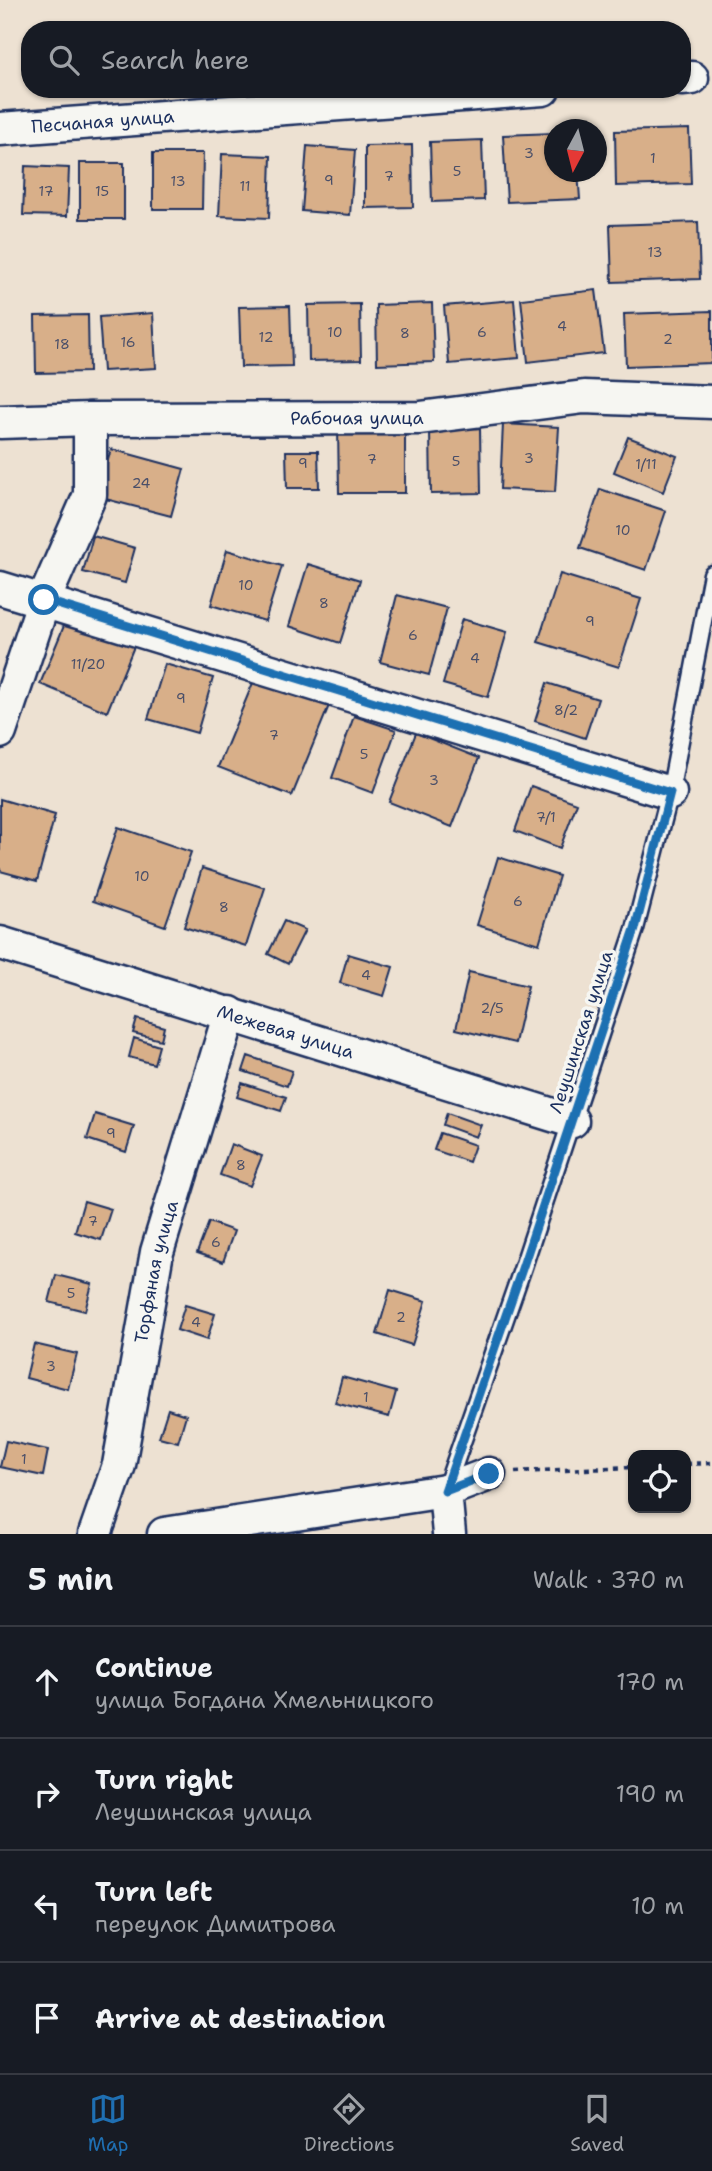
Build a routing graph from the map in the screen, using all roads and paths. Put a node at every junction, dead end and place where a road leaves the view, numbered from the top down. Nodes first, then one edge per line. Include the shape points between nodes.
1 (420, 98) edge
2 (0, 129) edge
3 (712, 402) edge
4 (90, 419) junction
5 (0, 422) edge
6 (712, 574) edge
7 (0, 588) edge
8 (44, 600) junction
9 (0, 732) edge
10 (670, 793) junction
11 (0, 943) edge
12 (230, 1013) junction
13 (572, 1121) junction
14 (712, 1463) edge
15 (691, 1464) edge
16 (628, 1467) edge
17 (489, 1474) joint
18 (445, 1491) junction
19 (94, 1534) edge
20 (164, 1534) edge
21 (449, 1534) edge

1 - 2 street, Песчаная улица
3 - 4 street, Рабочая улица via 584,397 420,418
4 - 5 street, Рабочая улица
4 - 8 street via 90,495
6 - 10 lane, Леушинская улица
7 - 8 street
8 - 9 street
8 - 10 street
10 - 13 lane, Леушинская улица via 635,929
11 - 12 street, Межевая улица
12 - 13 street, Межевая улица
12 - 19 street, Торфяная улица via 157,1252 119,1465
13 - 18 lane, Леушинская улица
14 - 15 path
16 - 17 path
17 - 18 street
18 - 20 street
18 - 21 street

